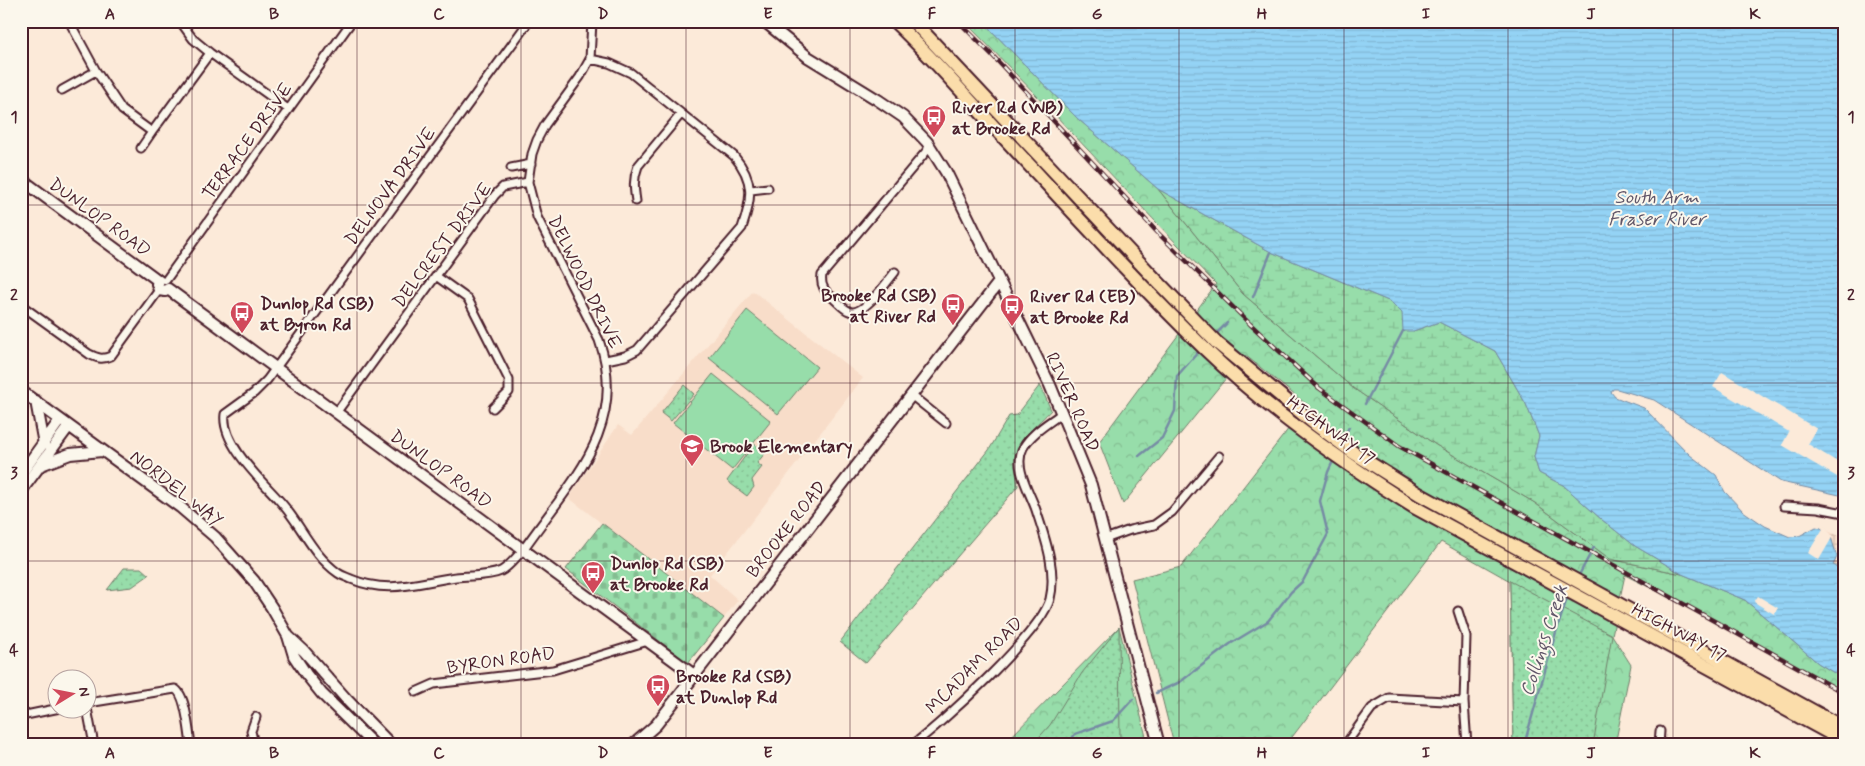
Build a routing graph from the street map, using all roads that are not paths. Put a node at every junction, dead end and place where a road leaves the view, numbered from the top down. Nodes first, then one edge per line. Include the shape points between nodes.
1 (68, 21) edge
2 (180, 21) edge
3 (352, 21) edge
4 (528, 21) edge
5 (592, 21) edge
6 (764, 21) edge
7 (894, 21) edge
8 (913, 21) edge
9 (210, 53) junction
10 (590, 59) junction
11 (96, 71) junction
12 (62, 90) dead end
13 (288, 109) junction
14 (681, 114) junction
15 (152, 132) junction
16 (930, 147) junction
17 (141, 148) dead end
18 (531, 164) junction
19 (512, 168) dead end
20 (21, 179) edge
21 (528, 182) junction
22 (768, 188) dead end
23 (751, 190) junction
24 (636, 201) dead end
25 (895, 272) dead end
26 (436, 276) junction
27 (999, 282) junction
28 (163, 285) junction
29 (21, 305) edge
30 (606, 360) junction
31 (276, 368) junction
32 (21, 391) edge
33 (911, 395) junction
34 (36, 401) junction
35 (493, 408) dead end
36 (1062, 412) junction
37 (336, 413) junction
38 (946, 422) dead end
39 (64, 423) junction
40 (44, 444) junction
41 (102, 451) junction
42 (1219, 456) dead end
43 (41, 465) junction
44 (21, 474) edge
45 (21, 490) edge
46 (1784, 506) dead end
47 (1844, 513) edge
48 (1105, 539) junction
49 (523, 550) junction
50 (1600, 602) junction
51 (1458, 611) dead end
52 (288, 636) junction
53 (648, 641) junction
54 (694, 675) junction
55 (416, 692) dead end
56 (98, 701) edge
57 (1464, 702) junction
58 (48, 710) edge
59 (21, 716) edge
60 (256, 717) dead end
61 (89, 718) edge
62 (1844, 728) edge
63 (1660, 731) dead end
64 (1844, 741) edge
65 (94, 745) edge
66 (191, 745) edge
67 (254, 745) edge
68 (374, 745) edge
69 (392, 745) edge
70 (633, 745) edge
71 (912, 745) edge
72 (1159, 745) edge
73 (1345, 745) edge
74 (1467, 745) edge
75 (1659, 745) edge

1 - 11 street
2 - 9 street via 193,39
3 - 13 street, TERRACE DRIVE
4 - 31 street, DELNOVA DRIVE
5 - 10 street, DELWOOD DRIVE
6 - 16 street, RIVER ROAD via 808,57 898,113
7 - 50 highway, HIGHWAY 17 via 1145,289 1252,391 1308,437 1414,507 1546,580
8 - 50 highway, HIGHWAY 17 via 1217,343 1316,425 1363,459 1552,568
9 - 13 street
9 - 15 street
10 - 14 street via 631,73
10 - 18 street, DELWOOD DRIVE via 544,125
11 - 12 street
11 - 15 street via 122,110
13 - 28 street, TERRACE DRIVE
14 - 23 street via 734,156 746,174
14 - 24 street via 638,166 634,176
15 - 17 street
16 - 25 street via 822,275 821,281 825,290 848,311 854,312 864,308
16 - 27 street, RIVER ROAD via 950,179
18 - 19 street
18 - 21 street, DELWOOD DRIVE
20 - 28 street, DUNLOP ROAD
21 - 26 street, DELCREST DRIVE via 503,187 495,195
21 - 30 street, DELWOOD DRIVE via 537,217
22 - 23 street
23 - 30 street via 742,228 637,350
26 - 35 street via 468,299 509,380 509,392
26 - 37 street, DELCREST DRIVE
27 - 33 street, BROOKE ROAD
27 - 36 street, RIVER ROAD
28 - 29 street, TERRACE DRIVE via 111,356 105,358 89,354
28 - 31 street, DUNLOP ROAD
30 - 49 street, DELWOOD DRIVE via 608,396 595,446
31 - 37 street, DUNLOP ROAD
31 - 49 street, DELNOVA DRIVE via 254,394 225,414 225,426 244,459 290,512 315,550 339,574 364,585 403,587 454,577 493,574 510,565
32 - 34 street, NORDEL WAY
33 - 38 street
33 - 54 street, BROOKE ROAD
34 - 39 street, NORDEL WAY
34 - 40 street
36 - 48 street, RIVER ROAD via 1091,485
36 - 71 street, MCADAM ROAD via 1028,442 1020,461 1051,564 1050,601 1036,624 1006,659
37 - 49 street, DUNLOP ROAD
39 - 40 street
39 - 41 street, NORDEL WAY
39 - 43 street
40 - 44 street
41 - 43 street via 70,454
41 - 52 street, NORDEL WAY via 180,507 215,537 254,582
42 - 48 street via 1172,512 1154,525
43 - 45 street
46 - 47 street
48 - 72 street, RIVER ROAD
49 - 53 street, DUNLOP ROAD
50 - 62 highway, HIGHWAY 17
50 - 64 highway, HIGHWAY 17
51 - 57 street via 1466,636
52 - 68 street, NORDEL WAY via 294,656 322,694
52 - 69 street, NORDEL WAY
53 - 54 street, DUNLOP ROAD
53 - 55 street, BYRON ROAD via 553,670 434,684
54 - 70 street, BROOKE ROAD via 656,725
56 - 66 street via 170,688 179,690
57 - 73 street via 1389,698 1372,708
57 - 74 street
58 - 59 street
60 - 67 street via 251,731
61 - 65 street
63 - 75 street

